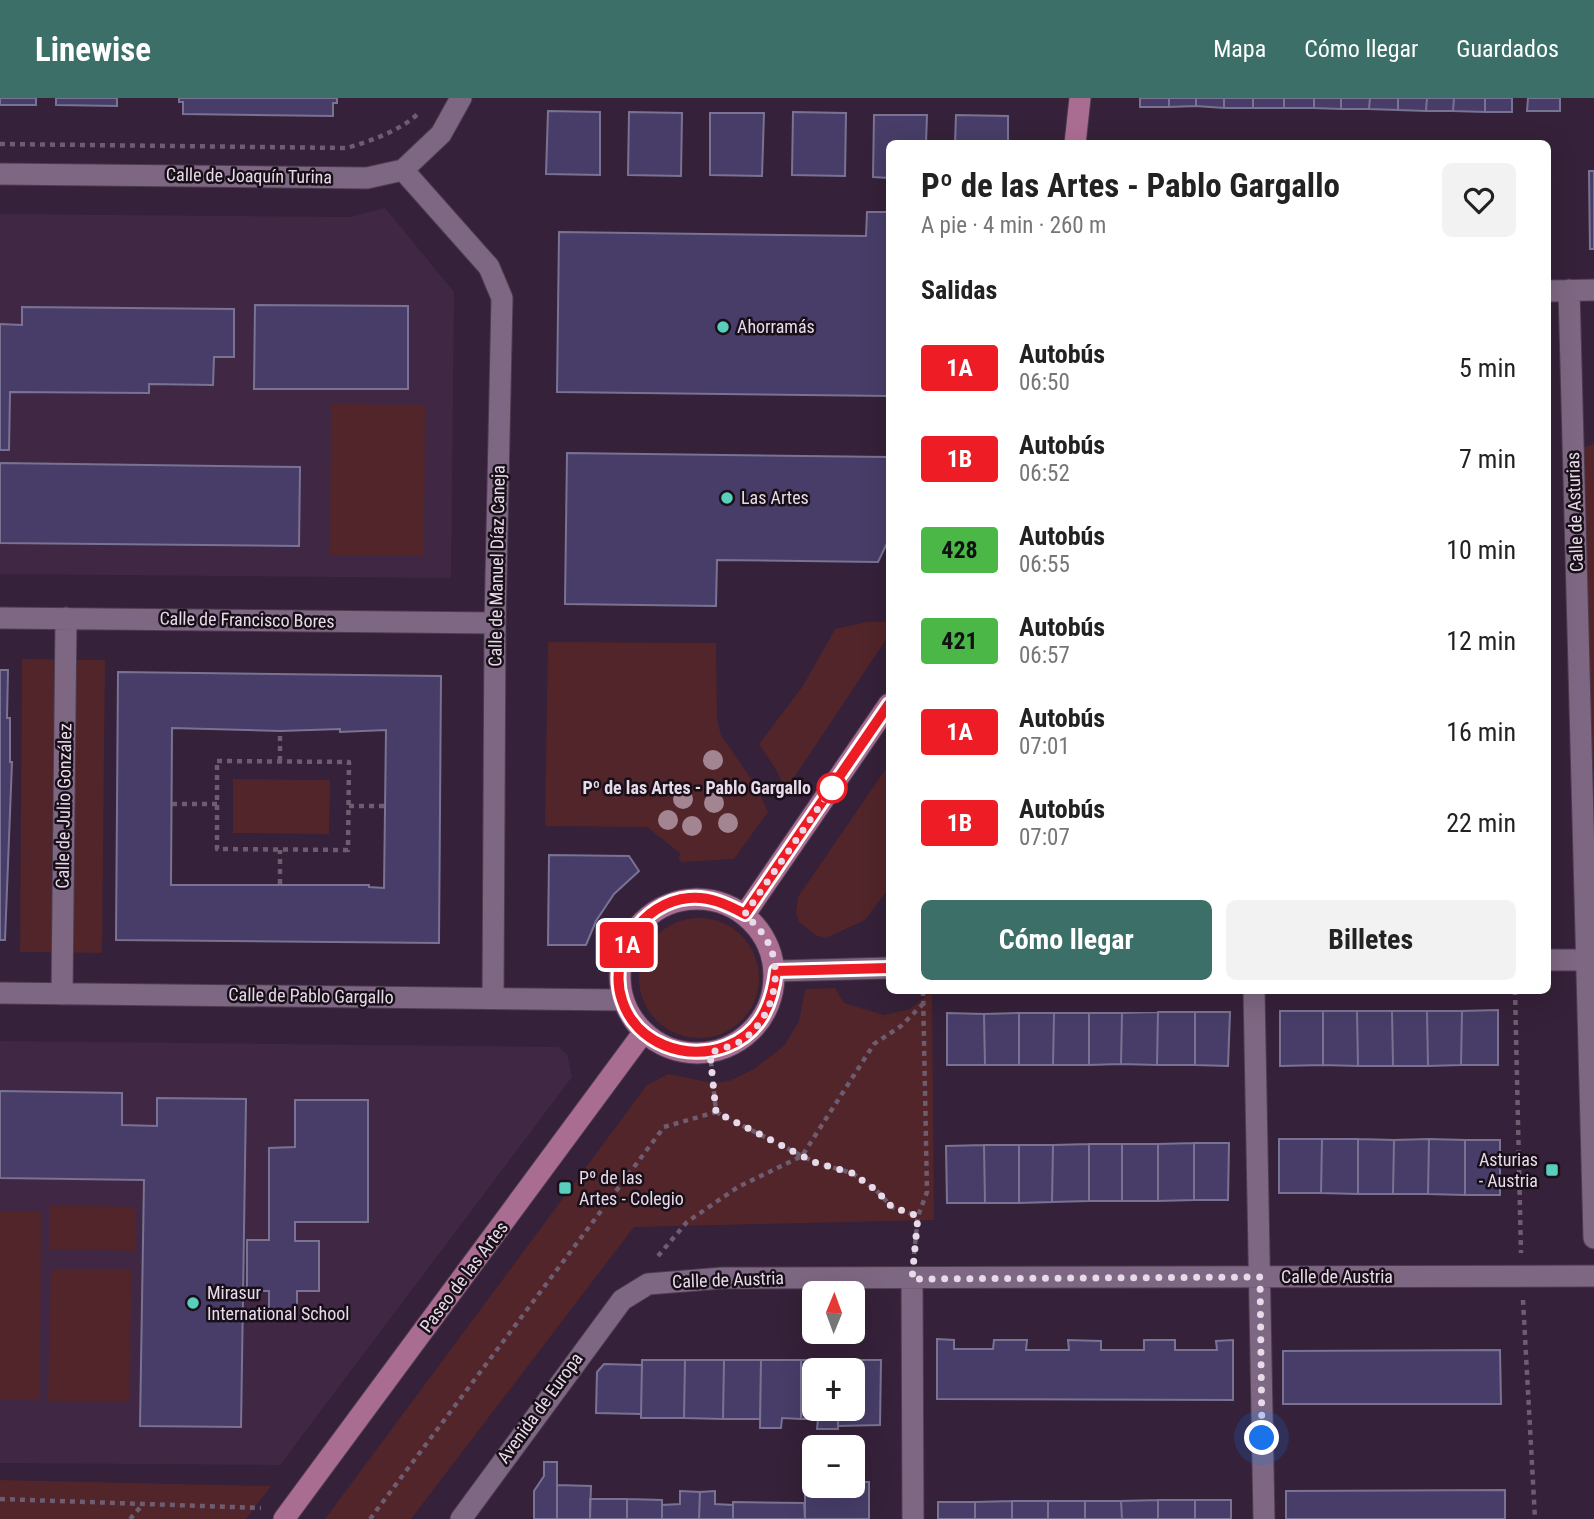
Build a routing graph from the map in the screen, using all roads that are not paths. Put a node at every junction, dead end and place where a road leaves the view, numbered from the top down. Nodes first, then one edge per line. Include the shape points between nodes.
1 (461, 98) edge
2 (1080, 98) edge
3 (1075, 140) edge
4 (402, 170) junction
5 (0, 174) edge
6 (1569, 290) junction
7 (1594, 290) edge
8 (1551, 291) edge
9 (0, 618) edge
10 (66, 618) junction
11 (495, 623) junction
12 (886, 708) edge
13 (745, 914) junction
14 (1551, 960) edge
15 (1588, 960) junction
16 (886, 968) edge
17 (776, 971) junction
18 (0, 993) edge
19 (62, 994) junction
20 (1254, 994) edge
21 (493, 998) junction
22 (622, 1000) junction
23 (643, 1033) junction
24 (1594, 1238) edge
25 (1594, 1276) edge
26 (1260, 1277) junction
27 (912, 1279) junction
28 (622, 1300) joint
29 (288, 1514) edge
30 (460, 1519) edge
31 (913, 1519) edge
32 (1264, 1519) edge

1 - 4 street, Calle de Joaquín Turina via 441,134
2 - 3 main road
4 - 5 street, Calle de Joaquín Turina via 367,178
4 - 11 street, Calle de Manuel Díaz Caneja via 489,267 502,298
6 - 7 street
6 - 8 street
6 - 15 street, Calle de Asturias
9 - 10 street, Calle de Francisco Bores
10 - 11 street, Calle de Francisco Bores
10 - 19 street, Calle de Julio González
11 - 21 street, Calle de Manuel Díaz Caneja
12 - 13 main road
13 - 17 main road via 767,940
13 - 22 main road via 719,901 689,898 658,907 633,931 619,965
14 - 15 street
15 - 24 street, Calle de Asturias
16 - 17 street
17 - 23 main road via 773,996 762,1020 741,1040 710,1053 671,1050
18 - 19 street, Calle de Pablo Gargallo
19 - 21 street, Calle de Pablo Gargallo
20 - 26 street
21 - 22 street, Calle de Pablo Gargallo
22 - 23 main road
23 - 29 main road, Paseo de las Artes
25 - 26 street, Calle de Austria
26 - 27 street, Calle de Austria
26 - 32 street
27 - 28 street, Calle de Austria via 676,1280 648,1284
27 - 31 street
28 - 30 street, Avenida de Europa

